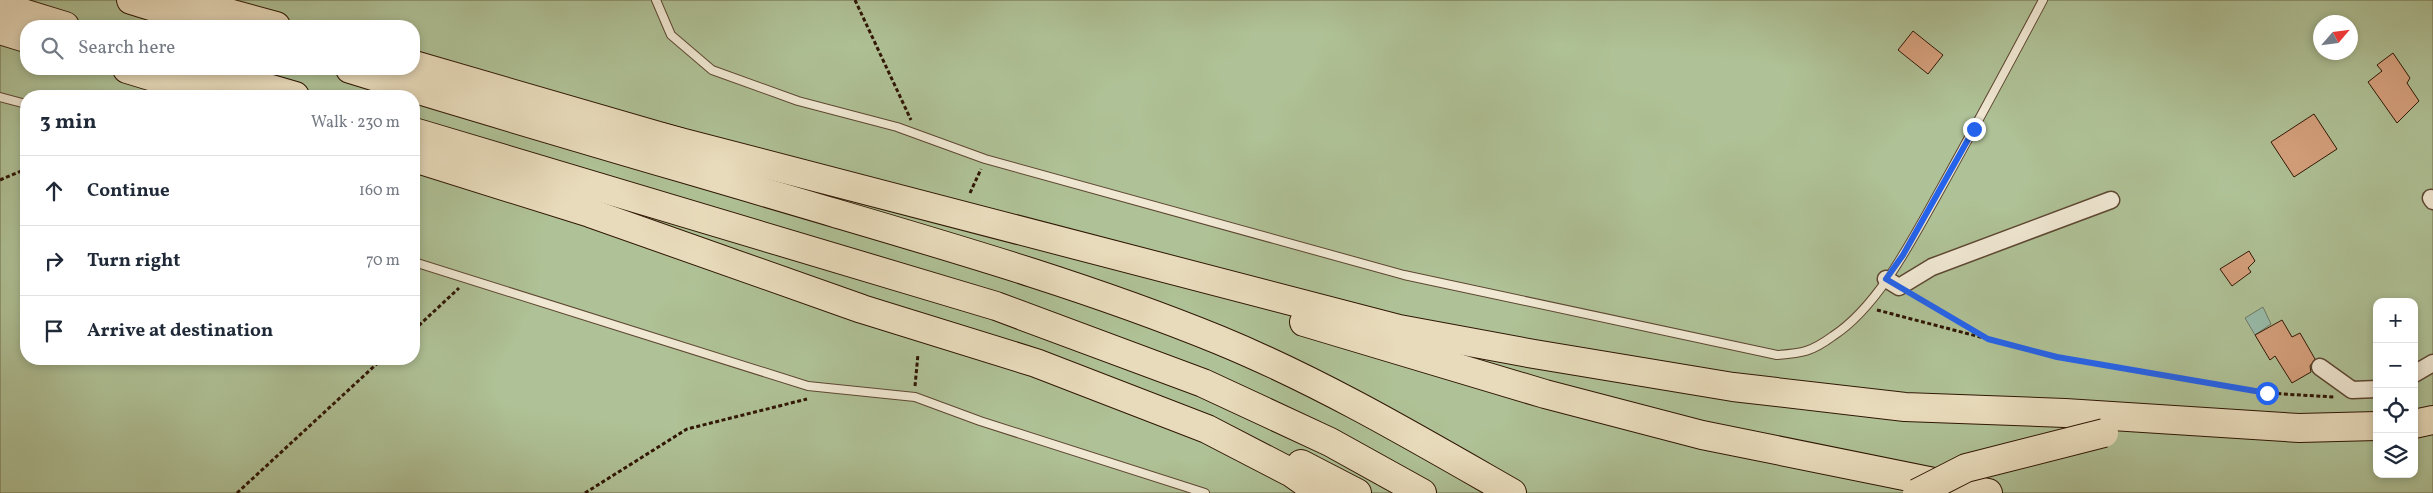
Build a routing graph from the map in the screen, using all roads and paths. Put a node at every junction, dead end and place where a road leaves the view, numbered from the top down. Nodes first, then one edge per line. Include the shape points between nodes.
1 (131, 0) edge
2 (181, 0) edge
3 (656, 0) edge
4 (855, 0) edge
5 (2043, 0) edge
6 (0, 6) edge
7 (46, 20) edge
8 (196, 20) edge
9 (254, 20) edge
10 (0, 30) edge
11 (20, 36) edge
12 (420, 67) edge
13 (147, 75) edge
14 (223, 75) edge
15 (370, 75) edge
16 (196, 90) edge
17 (275, 90) edge
18 (419, 90) edge
19 (420, 90) edge
20 (0, 97) edge
21 (20, 102) edge
22 (420, 134) edge
23 (918, 134) junction
24 (661, 137) junction
25 (420, 160) edge
26 (985, 160) junction
27 (20, 172) edge
28 (0, 180) edge
29 (970, 193) dead end
30 (2111, 200) dead end
31 (420, 264) edge
32 (759, 272) junction
33 (469, 278) junction
34 (1893, 283) junction
35 (1865, 307) junction
36 (420, 324) edge
37 (1988, 339) junction
38 (918, 354) dead end
39 (2433, 363) edge
40 (376, 365) edge
41 (2320, 367) dead end
42 (2418, 372) edge
43 (2373, 389) edge
44 (842, 390) junction
45 (915, 397) junction
46 (2344, 397) dead end
47 (2433, 420) edge
48 (2418, 423) edge
49 (2251, 424) junction
50 (2373, 426) edge
51 (237, 493) edge
52 (585, 493) edge
53 (1205, 493) edge
54 (1320, 493) edge
55 (1357, 493) edge
56 (1422, 493) edge
57 (1512, 493) edge
58 (1917, 493) edge
59 (1988, 493) edge

1 - 8 highway
2 - 9 highway
3 - 23 lane via 671,35 712,70 798,101
4 - 23 path
5 - 34 lane via 1903,255
6 - 7 highway
10 - 11 highway
12 - 24 highway
13 - 16 highway
14 - 17 highway
15 - 18 highway
19 - 57 highway via 966,251 1088,292 1220,341 1362,407
20 - 21 lane
22 - 56 highway via 996,306 1203,383 1330,442
23 - 26 lane
24 - 49 highway via 1399,329 1515,350 1733,386 1905,406
24 - 59 highway via 1228,298 1392,350 1554,396 1702,435
25 - 32 highway via 590,213
26 - 29 path
26 - 35 lane via 1404,275 1777,355 1805,353 1835,336
27 - 28 path
30 - 34 street
31 - 33 lane
32 - 54 highway via 862,309 1036,363 1207,430 1292,473
32 - 55 highway via 1037,354 1177,406
33 - 36 path
33 - 44 lane via 808,386
34 - 35 lane
34 - 37 path
35 - 37 path
37 - 46 path via 2057,357 2267,393
38 - 45 path
39 - 42 street
40 - 51 path
41 - 43 street via 2352,390
44 - 45 lane
44 - 52 path via 687,430
45 - 53 lane
47 - 48 highway
49 - 50 highway via 2299,428
49 - 58 highway, bridge via 2104,433 1966,468

